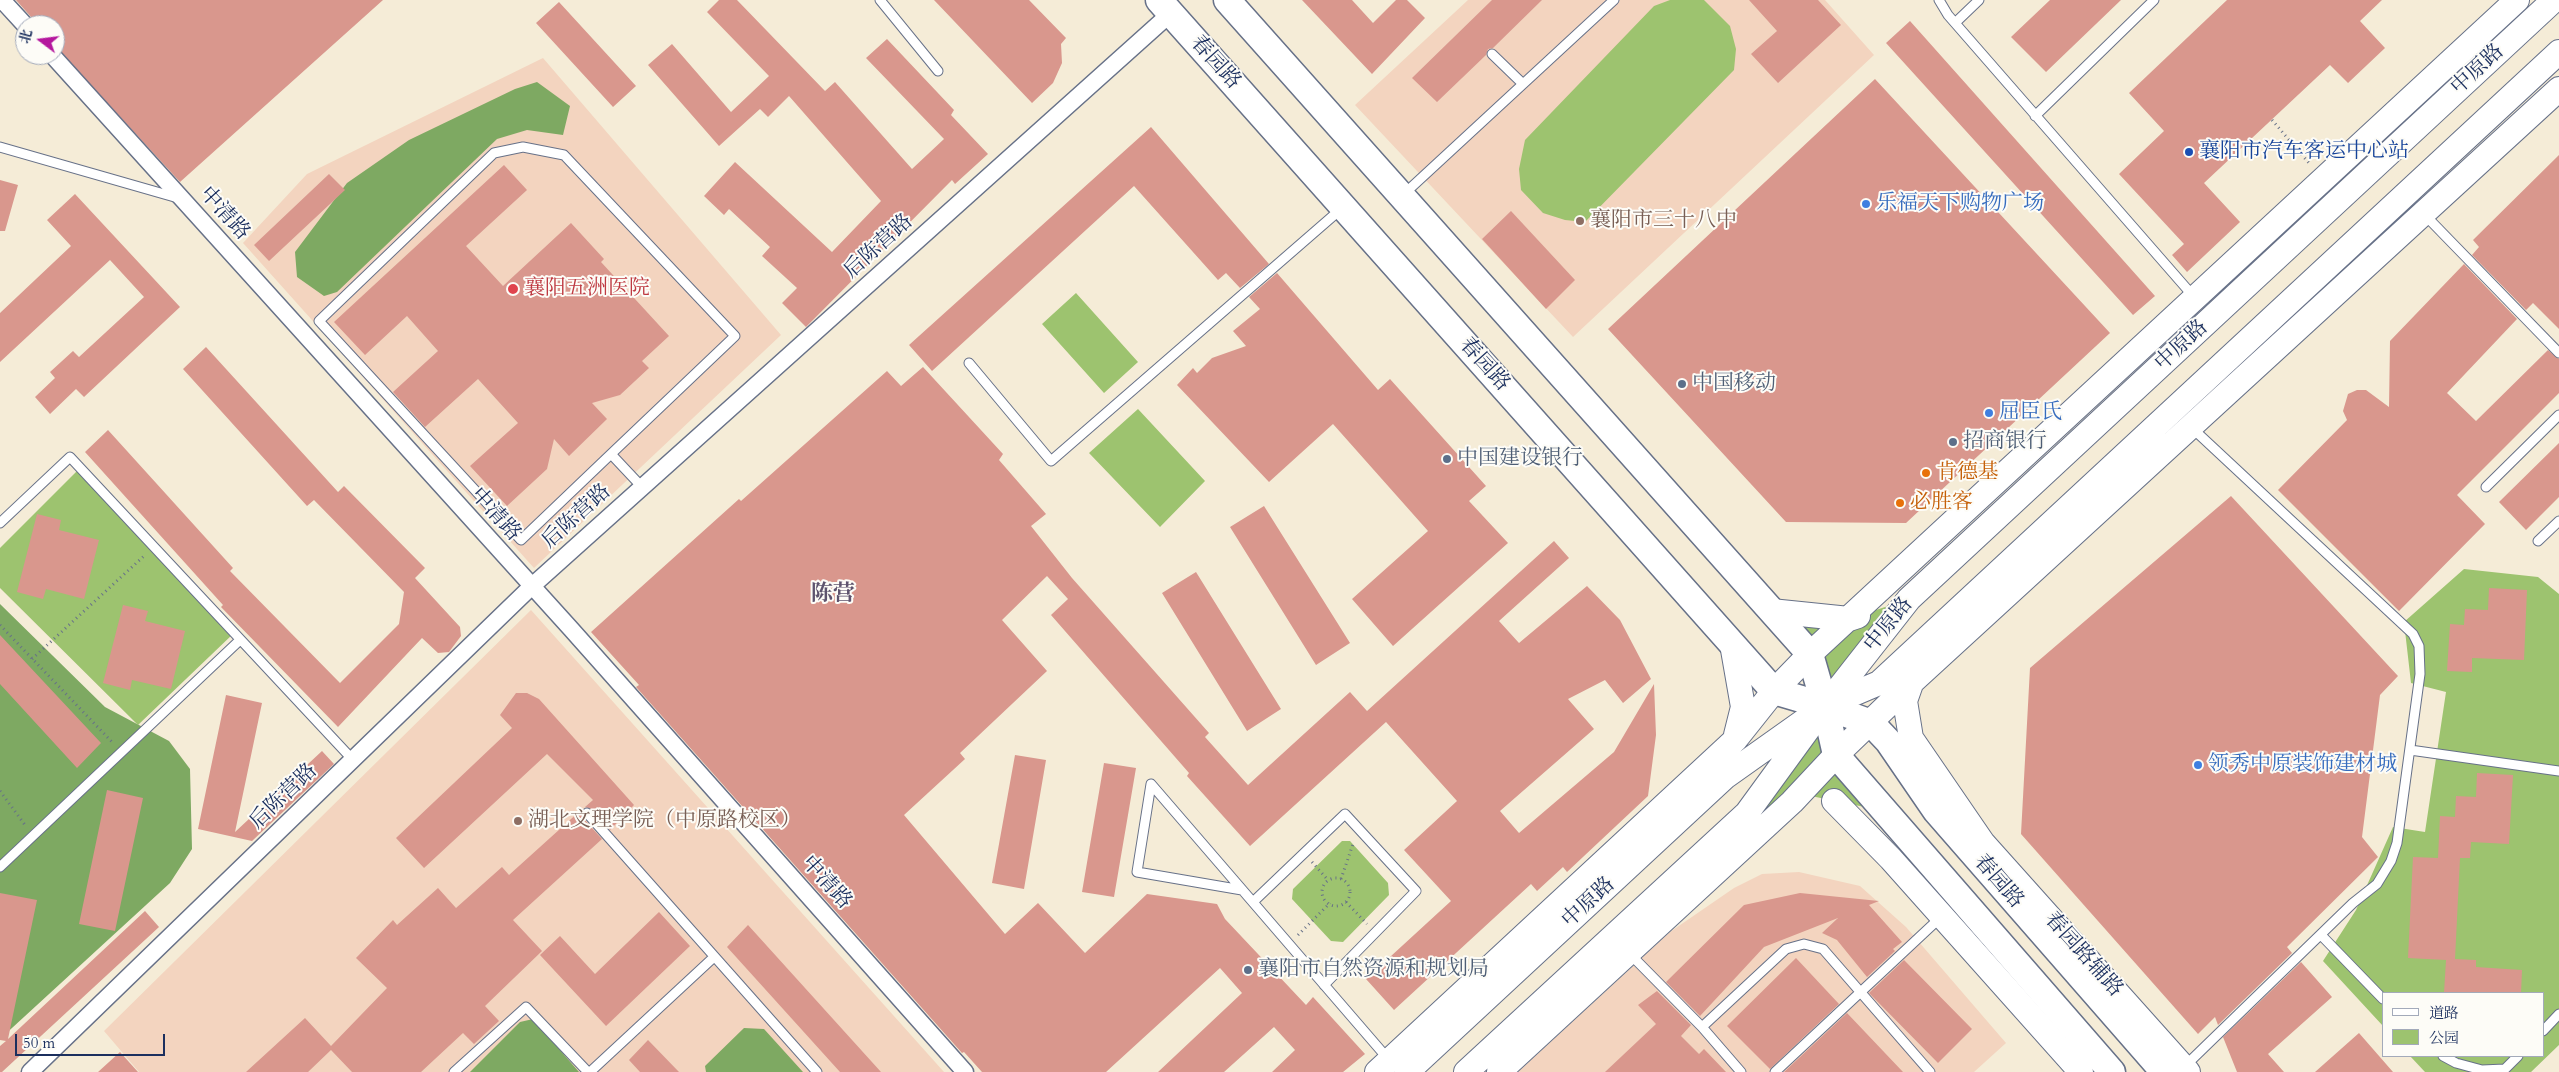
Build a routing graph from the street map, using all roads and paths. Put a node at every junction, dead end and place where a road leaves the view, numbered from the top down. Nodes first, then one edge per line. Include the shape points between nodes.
1 (2, 0) edge
2 (880, 0) edge
3 (1227, 0) edge
4 (1614, 0) edge
5 (1939, 0) edge
6 (1978, 0) edge
7 (2154, 0) edge
8 (2554, 0) edge
9 (2509, 2) edge
10 (1165, 7) edge
11 (16, 15) edge
12 (1955, 23) junction
13 (2559, 52) edge
14 (1492, 54) dead end
15 (61, 65) edge
16 (938, 70) dead end
17 (1524, 84) junction
18 (2559, 89) edge
19 (2035, 116) junction
20 (0, 147) edge
21 (1402, 196) junction
22 (180, 198) junction
23 (1344, 207) junction
24 (2423, 213) junction
25 (2195, 298) junction
26 (2559, 353) edge
27 (970, 363) dead end
28 (2559, 415) edge
29 (2191, 426) junction
30 (611, 454) junction
31 (642, 487) junction
32 (2486, 487) dead end
33 (2559, 521) edge
34 (0, 524) edge
35 (2538, 540) dead end
36 (154, 547) junction
37 (532, 586) junction
38 (1909, 599) junction
39 (1771, 611) junction
40 (1849, 619) junction
41 (0, 625) edge
42 (1928, 637) junction
43 (240, 640) junction
44 (1732, 644) junction
45 (1810, 654) junction
46 (32, 659) junction
47 (1912, 682) junction
48 (1774, 691) junction
49 (1825, 706) junction
50 (1871, 724) junction
51 (1911, 738) junction
52 (1735, 740) junction
53 (2410, 750) junction
54 (122, 752) junction
55 (1836, 755) junction
56 (352, 760) junction
57 (2559, 771) edge
58 (1725, 777) junction
59 (0, 791) edge
60 (1834, 801) junction
61 (1792, 802) junction
62 (1884, 811) junction
63 (1936, 811) junction
64 (587, 813) dead end
65 (1746, 813) junction
66 (1358, 828) junction
67 (33, 836) junction
68 (1303, 853) junction
69 (0, 867) edge
70 (1341, 878) junction
71 (1328, 880) junction
72 (1242, 890) junction
73 (1253, 902) junction
74 (1346, 902) junction
75 (1330, 903) junction
76 (1942, 916) junction
77 (1376, 933) junction
78 (2320, 935) junction
79 (1289, 944) junction
80 (1629, 952) junction
81 (714, 957) junction
82 (1324, 986) junction
83 (1860, 991) junction
84 (2382, 998) edge
85 (2559, 1014) edge
86 (1702, 1027) junction
87 (2544, 1030) edge
88 (2445, 1057) edge
89 (2517, 1057) edge
90 (1391, 1068) edge
91 (2179, 1070) edge
92 (30, 1072) edge
93 (454, 1072) edge
94 (589, 1072) edge
95 (817, 1072) edge
96 (965, 1072) edge
97 (1466, 1072) edge
98 (1499, 1072) edge
99 (1741, 1072) edge
100 (1775, 1072) edge
101 (1930, 1072) edge
102 (2081, 1072) edge
103 (2112, 1072) edge

1 - 11 street
2 - 16 lane
3 - 21 main road, 春园路
4 - 17 lane
5 - 12 lane
6 - 12 lane
7 - 19 lane
8 - 38 street, 中原路
9 - 25 street
10 - 23 main road, 春园路
10 - 31 street, 后陈营路
12 - 19 lane
13 - 42 street, 中原路
14 - 17 lane
15 - 22 street, 中清路
17 - 21 lane
18 - 24 street
19 - 25 lane
20 - 22 lane
21 - 39 main road, 春园路
22 - 37 street, 中清路
23 - 27 lane via 1050,461
23 - 44 main road, 春园路
24 - 26 lane
24 - 29 street
25 - 40 street
28 - 32 lane
29 - 47 street
29 - 53 lane via 2413,634 2419,646 2420,674
30 - 30 lane via 735,336 564,155 523,147 494,153 319,321 521,540
30 - 31 lane
31 - 37 street, 后陈营路
33 - 35 lane
34 - 36 lane via 70,458
36 - 43 lane
36 - 46 path
37 - 56 street, 后陈营路
37 - 96 street, 中清路
38 - 40 street
38 - 49 street, 中原路
39 - 40 street
39 - 45 main road, 春园路
40 - 45 street
41 - 46 path
42 - 47 street
42 - 49 street, 中原路 via 1879,682
43 - 54 lane
43 - 56 lane
44 - 48 main road, 春园路
44 - 52 street via 1743,707
45 - 48 street
45 - 49 main road, 春园路
46 - 54 path
47 - 50 street
47 - 51 street via 1905,701
48 - 49 main road, 春园路
48 - 52 street
49 - 50 main road, 春园路
49 - 55 main road, 春园路
49 - 58 street, 中原路
49 - 65 street, 中原路
50 - 55 street
50 - 63 main road, 春园路 via 1888,742
51 - 63 street
51 - 91 street, 春园路辅路 via 1983,843
52 - 58 street
52 - 90 street
53 - 57 lane
53 - 78 lane via 2397,843 2390,861 2377,884
54 - 67 lane
55 - 61 street
55 - 62 main road, 春园路
56 - 92 street, 后陈营路
58 - 90 street, 中原路
59 - 67 path
60 - 61 street via 1812,796
60 - 62 street
60 - 76 street via 1892,859
61 - 65 street
61 - 80 street
62 - 103 main road, 春园路
63 - 91 main road, 春园路
64 - 81 lane
65 - 97 street, 中原路
66 - 68 lane via 1345,814
66 - 70 path
66 - 77 lane via 1416,892
67 - 69 lane
68 - 71 path
68 - 73 lane
70 - 71 path
70 - 74 path via 1349,888
71 - 75 path via 1322,892
72 - 72 lane via 1169,805 1150,784 1137,872
72 - 73 lane
73 - 79 lane
74 - 75 path
74 - 77 path
75 - 79 path
76 - 83 lane
76 - 102 street
77 - 82 lane
78 - 84 lane
78 - 91 lane
79 - 82 lane
80 - 86 lane
80 - 98 street
81 - 94 lane
81 - 95 lane
82 - 90 lane
83 - 86 lane via 1824,949 1804,944 1786,949
83 - 100 lane
83 - 101 lane
85 - 87 lane
86 - 99 lane
88 - 89 lane via 2482,1070 2505,1069
93 - 94 lane via 526,1007

